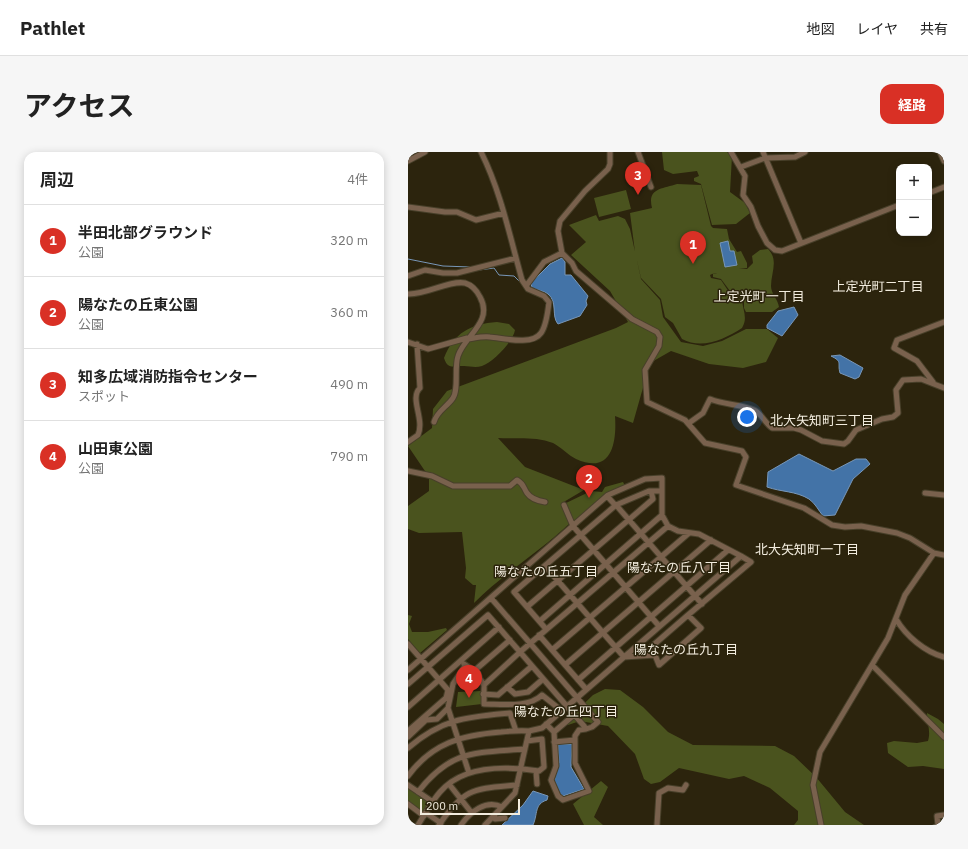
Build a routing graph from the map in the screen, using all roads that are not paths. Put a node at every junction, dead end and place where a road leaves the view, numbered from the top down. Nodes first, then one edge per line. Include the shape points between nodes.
1 (425, 152) edge
2 (481, 152) edge
3 (610, 152) edge
4 (638, 152) edge
5 (731, 152) edge
6 (763, 152) edge
7 (805, 152) edge
8 (940, 152) edge
9 (765, 158) junction
10 (408, 161) edge
11 (944, 161) edge
12 (740, 167) junction
13 (944, 186) edge
14 (651, 187) dead end
15 (932, 192) edge
16 (896, 206) edge
17 (408, 207) edge
18 (504, 213) junction
19 (801, 243) junction
20 (562, 253) junction
21 (516, 258) junction
22 (408, 276) edge
23 (526, 286) junction
24 (408, 294) edge
25 (944, 322) edge
26 (468, 339) junction
27 (408, 342) edge
28 (417, 344) junction
29 (934, 383) junction
30 (944, 388) edge
31 (434, 422) dead end
32 (689, 423) junction
33 (408, 442) edge
34 (408, 471) edge
35 (651, 491) junction
36 (662, 491) junction
37 (925, 493) dead end
38 (944, 495) edge
39 (607, 496) junction
40 (545, 502) dead end
41 (564, 506) dead end
42 (616, 506) junction
43 (662, 515) junction
44 (628, 520) junction
45 (573, 526) junction
46 (668, 526) junction
47 (689, 533) junction
48 (640, 534) junction
49 (581, 536) junction
50 (711, 540) junction
51 (648, 543) junction
52 (594, 549) junction
53 (728, 550) junction
54 (934, 553) junction
55 (944, 555) edge
56 (741, 556) junction
57 (661, 558) junction
58 (606, 564) junction
59 (545, 566) junction
60 (613, 573) junction
61 (673, 573) junction
62 (558, 581) junction
63 (507, 584) junction
64 (626, 587) junction
65 (686, 587) junction
66 (514, 592) junction
67 (570, 595) junction
68 (694, 596) junction
69 (491, 598) junction
70 (638, 602) junction
71 (578, 603) junction
72 (702, 604) junction
73 (528, 606) junction
74 (480, 607) junction
75 (688, 615) junction
76 (488, 616) junction
77 (651, 616) junction
78 (591, 618) junction
79 (896, 619) junction
80 (540, 621) junction
81 (659, 626) junction
82 (499, 627) junction
83 (546, 630) junction
84 (603, 633) junction
85 (539, 635) junction
86 (510, 640) junction
87 (643, 640) junction
88 (530, 643) junction
89 (408, 644) edge
90 (615, 647) junction
91 (650, 648) junction
92 (413, 650) junction
93 (552, 650) junction
94 (520, 652) junction
95 (408, 655) edge
96 (655, 655) junction
97 (624, 657) junction
98 (944, 657) edge
99 (420, 659) junction
100 (460, 660) junction
101 (565, 665) junction
102 (872, 665) junction
103 (465, 666) junction
104 (532, 666) junction
105 (428, 667) junction
106 (408, 670) edge
107 (474, 671) junction
108 (543, 679) junction
109 (578, 680) junction
110 (439, 681) junction
111 (408, 684) edge
112 (484, 685) junction
113 (508, 687) junction
114 (586, 689) junction
115 (483, 694) junction
116 (576, 697) junction
117 (567, 706) junction
118 (408, 707) edge
119 (448, 708) junction
120 (562, 711) junction
121 (574, 714) junction
122 (452, 720) junction
123 (546, 724) junction
124 (586, 729) junction
125 (408, 731) edge
126 (516, 731) junction
127 (528, 731) junction
128 (554, 732) junction
129 (408, 737) edge
130 (944, 737) edge
131 (459, 738) junction
132 (575, 740) junction
133 (527, 741) junction
134 (554, 742) junction
135 (408, 748) edge
136 (525, 749) junction
137 (463, 756) junction
138 (521, 769) junction
139 (536, 771) junction
140 (469, 773) junction
141 (408, 776) edge
142 (449, 784) junction
143 (537, 784) dead end
144 (408, 785) edge
145 (517, 785) junction
146 (686, 785) dead end
147 (418, 792) junction
148 (460, 798) junction
149 (433, 802) junction
150 (409, 806) edge
151 (502, 807) junction
152 (471, 812) junction
153 (425, 815) junction
154 (944, 815) edge
155 (505, 818) dead end
156 (495, 820) junction
157 (440, 824) edge
158 (418, 825) edge
159 (461, 825) edge
160 (485, 825) edge
161 (657, 825) edge
162 (821, 825) edge
163 (938, 825) edge

1 - 10 street
2 - 18 street
3 - 20 street via 608,169 585,191 560,222 558,231
4 - 14 street
5 - 12 street
6 - 9 street
7 - 9 street via 795,157
8 - 11 street
9 - 12 street
9 - 19 street
12 - 19 street via 745,176 743,196 767,243 774,250 782,251
13 - 15 street
16 - 19 street
17 - 18 street via 456,212 476,220
18 - 21 street
20 - 23 street via 544,262
20 - 32 street via 572,262 576,271 611,302 632,319 657,332 660,337 659,346 645,370 647,402
21 - 22 street via 457,273 425,270
21 - 23 street
23 - 26 street via 531,292 544,296 549,302 543,330 538,336 524,340 498,340 491,337
24 - 26 street via 425,293 457,282 472,287 482,300 484,313 479,326
25 - 29 street via 897,340 894,348 917,361
26 - 28 street via 428,349
26 - 31 street via 457,357 454,396 436,416
27 - 28 street
28 - 33 street via 420,388 416,391 415,397 420,422 418,435
29 - 30 street
29 - 32 street via 921,379 903,380 896,390 898,413 856,430 844,444 822,441 794,428 772,428 754,410 710,399 703,413
32 - 54 street via 705,443 739,450 744,454 746,457 736,484 804,508 832,525 861,526 907,536
34 - 40 street via 432,476 453,486 510,486 517,480 525,486 527,493 536,500
35 - 36 street
35 - 42 street
35 - 44 street via 653,499
36 - 39 street via 662,478 645,479
36 - 43 street
37 - 38 street
39 - 42 street
39 - 45 street
41 - 45 street
42 - 44 street
42 - 49 street
43 - 46 street
43 - 48 street
44 - 48 street
44 - 52 street
45 - 49 street
45 - 63 street
46 - 47 street
46 - 51 street
47 - 50 street via 700,534
47 - 57 street
48 - 51 street
48 - 58 street
49 - 52 street
49 - 59 street
50 - 53 street
50 - 61 street
51 - 57 street
51 - 60 street
52 - 58 street
52 - 62 street
53 - 56 street
53 - 65 street
54 - 55 street
54 - 79 street via 905,595
56 - 68 street
56 - 72 street via 751,562
57 - 61 street
57 - 64 street
58 - 60 street
58 - 67 street
59 - 62 street
59 - 66 street
60 - 64 street
60 - 71 street
61 - 65 street
61 - 70 street
62 - 67 street
62 - 73 street
63 - 66 street
63 - 69 street
64 - 70 street
64 - 78 street
65 - 68 street
65 - 77 street
66 - 73 street
67 - 71 street
67 - 80 street
68 - 72 street
68 - 81 street
69 - 74 street
69 - 88 street
70 - 77 street
70 - 84 street
71 - 78 street
71 - 83 street
72 - 75 street
73 - 80 street
74 - 76 street
74 - 99 street
75 - 91 street
75 - 96 street via 701,628 659,665
76 - 82 street
76 - 105 street
77 - 81 street
77 - 90 street
78 - 84 street
78 - 93 street
79 - 98 street via 906,633 924,649
79 - 102 street
80 - 83 street
81 - 87 street
82 - 86 street
82 - 100 street
83 - 85 street
84 - 90 street
84 - 101 street
85 - 88 street
85 - 93 street
86 - 94 street
86 - 107 street
87 - 91 street
87 - 97 street
88 - 94 street
88 - 116 street
89 - 92 street
90 - 97 street
90 - 109 street
91 - 96 street
92 - 95 street
92 - 99 street
93 - 101 street
94 - 104 street
94 - 112 street
96 - 97 street
97 - 114 street
99 - 105 street
99 - 106 street
100 - 103 street
100 - 110 street
101 - 109 street
102 - 130 street
102 - 162 street via 819,754 813,785
103 - 107 street
103 - 119 street via 453,684
104 - 108 street
104 - 113 street
105 - 110 street
105 - 111 street
107 - 112 street via 478,673
108 - 113 street via 528,692 515,694
108 - 117 street
109 - 114 street
110 - 118 street
110 - 125 street via 448,690 446,698
112 - 115 street
113 - 115 street via 498,695
114 - 116 street
115 - 120 street via 484,704 526,702 538,699 542,695
116 - 117 street
116 - 124 street via 598,722
117 - 120 street
117 - 121 street
119 - 122 street
119 - 129 street via 437,719 426,720
120 - 123 street
121 - 124 street
121 - 128 street
122 - 126 street via 510,713
122 - 131 street
122 - 135 street via 420,737
123 - 127 street via 542,728
123 - 128 street
124 - 132 street via 577,732
126 - 127 street
126 - 131 street
127 - 133 street
128 - 134 street
131 - 137 street
131 - 141 street via 447,742 417,763
132 - 134 street
132 - 134 street via 575,763 589,791 563,800 558,796 551,780 556,766
133 - 136 street
133 - 139 street via 542,739 544,767
136 - 137 street
136 - 138 street
137 - 140 street
137 - 147 street via 440,768
138 - 139 street
138 - 140 street
138 - 145 street
139 - 143 street
140 - 142 street
142 - 148 street
142 - 149 street
144 - 147 street
145 - 148 street via 477,789
145 - 151 street via 515,793
146 - 161 street via 683,790 668,788 659,793
147 - 149 street
148 - 152 street
148 - 157 street
149 - 153 street
150 - 153 street
151 - 152 street via 488,806
151 - 156 street
152 - 159 street
153 - 157 street
153 - 158 street
154 - 163 street via 937,816
155 - 156 street
156 - 160 street

